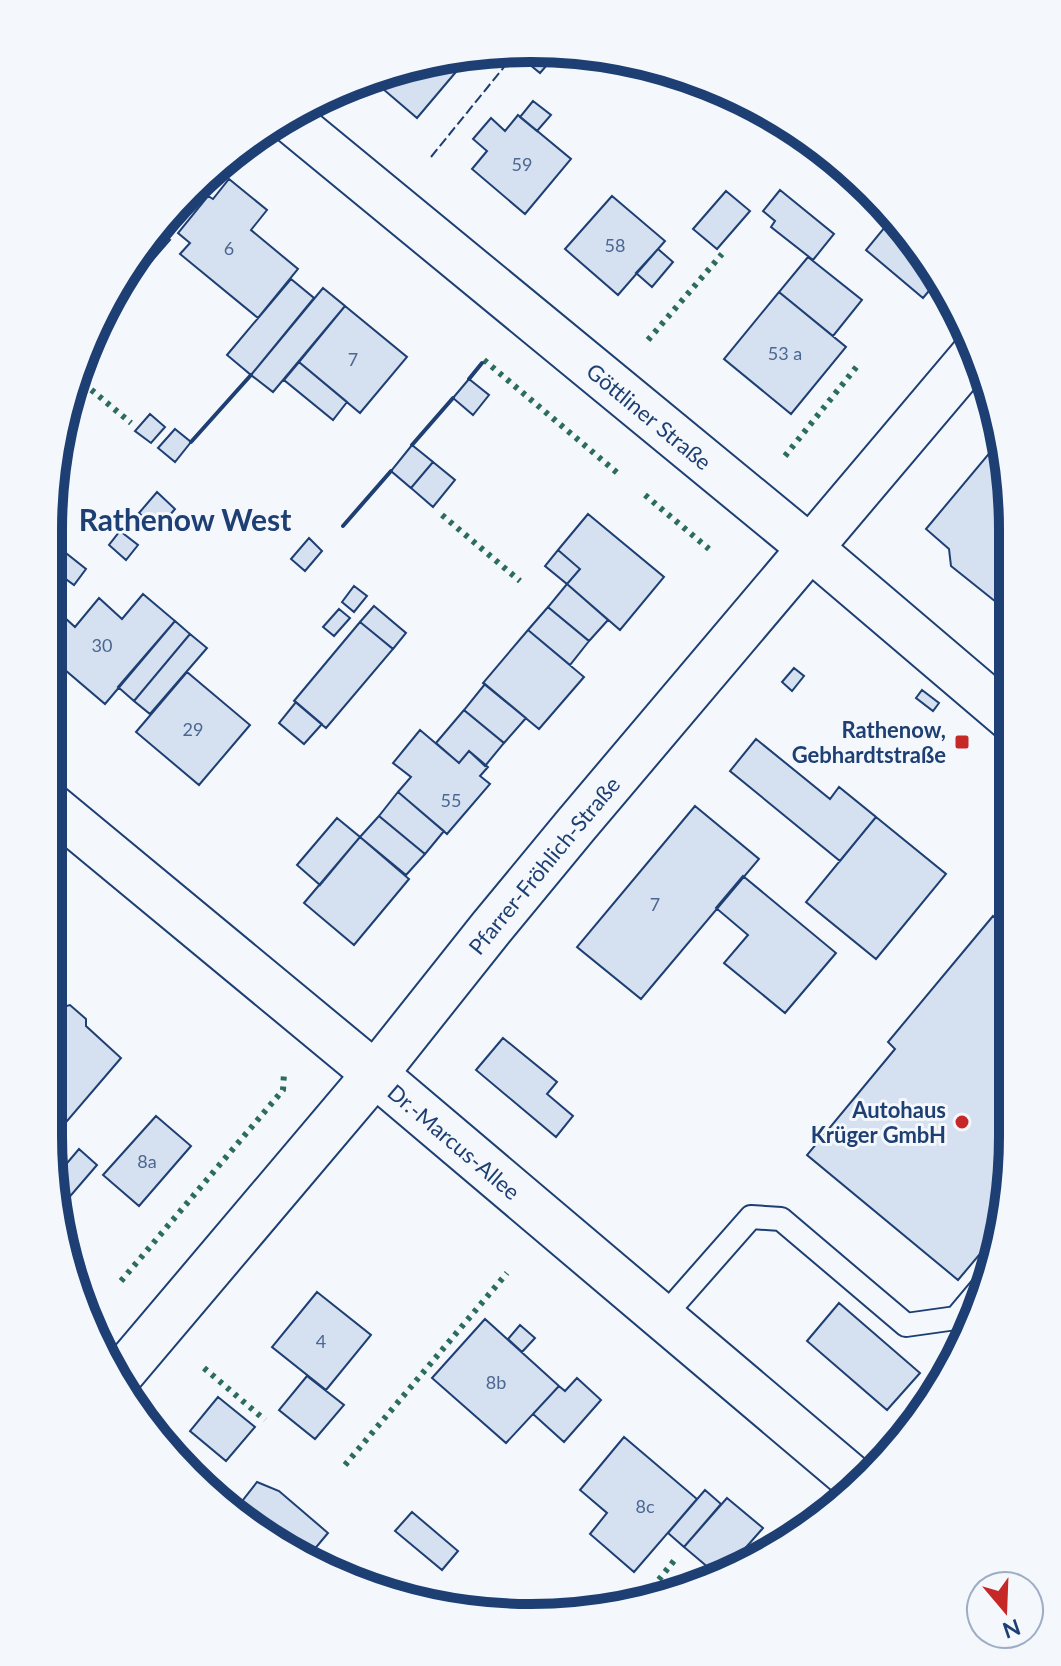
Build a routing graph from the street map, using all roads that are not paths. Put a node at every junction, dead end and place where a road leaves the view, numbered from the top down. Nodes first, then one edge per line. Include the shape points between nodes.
1 (296, 125) edge
2 (967, 362) edge
3 (809, 547) junction
4 (999, 709) edge
5 (62, 815) edge
6 (375, 1074) junction
7 (967, 1305) edge
8 (663, 1317) junction
9 (125, 1370) edge
10 (851, 1477) edge

1 - 3 street, Göttliner Straße
2 - 3 street, Pfarrer-Fröhlich-Straße
3 - 4 street, Göttliner Straße
3 - 6 street, Pfarrer-Fröhlich-Straße
5 - 6 street, Dr.-Marcus-Allee
6 - 8 street, Dr.-Marcus-Allee
6 - 9 street, Pfarrer-Fröhlich-Straße
7 - 8 lane via 956,1318 906,1325 781,1219 751,1217
8 - 10 street, Dr.-Marcus-Allee

